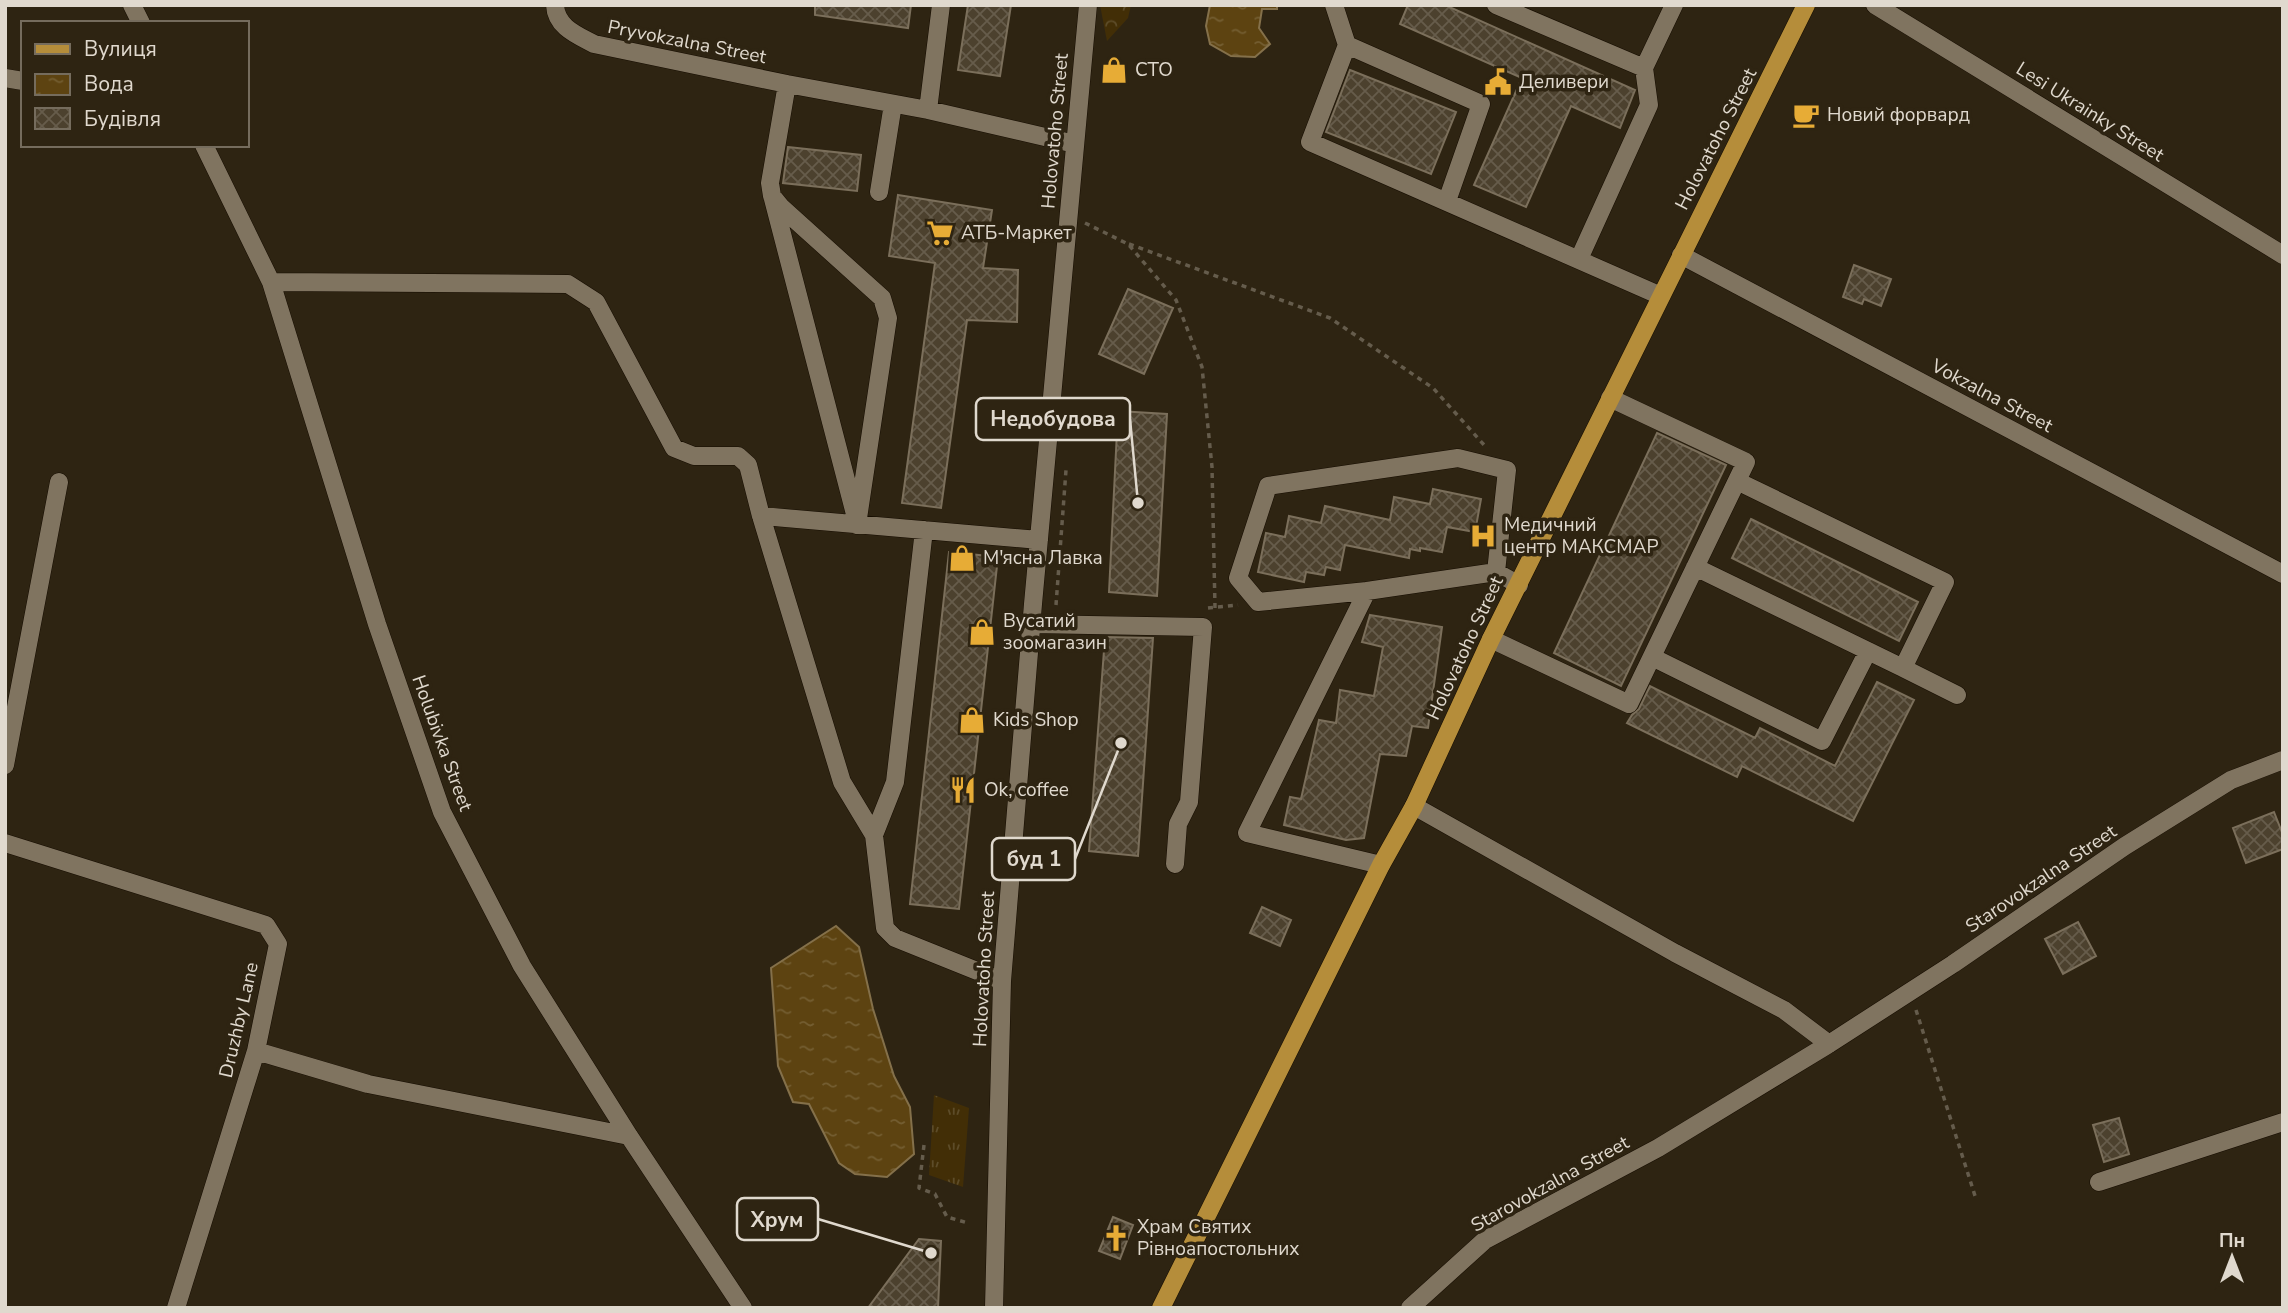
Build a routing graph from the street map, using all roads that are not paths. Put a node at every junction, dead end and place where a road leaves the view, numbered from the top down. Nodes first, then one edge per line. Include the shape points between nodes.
1 (132, 5) edge
2 (555, 5) edge
3 (941, 5) edge
4 (1088, 5) edge
5 (1334, 5) edge
6 (1496, 5) edge
7 (1674, 5) edge
8 (1806, 5) edge
9 (1875, 5) edge
10 (140, 21) edge
11 (1347, 45) junction
12 (1644, 68) junction
13 (788, 83) junction
14 (893, 104) junction
15 (928, 110) junction
16 (1075, 144) junction
17 (205, 147) edge
18 (879, 192) dead end
19 (772, 196) junction
20 (1447, 201) junction
21 (1681, 255) junction
22 (2283, 255) edge
23 (1579, 259) junction
24 (271, 282) junction
25 (1661, 296) junction
26 (1610, 398) junction
27 (1737, 481) junction
28 (59, 482) dead end
29 (761, 516) junction
30 (857, 525) junction
31 (924, 530) junction
32 (1039, 540) junction
33 (1695, 567) junction
34 (1496, 572) junction
35 (2283, 574) edge
36 (1518, 584) junction
37 (1367, 591) junction
38 (1032, 624) junction
39 (1492, 639) junction
40 (1868, 651) junction
41 (1652, 657) junction
42 (1903, 668) junction
43 (1957, 695) dead end
44 (2283, 760) edge
45 (5, 765) edge
46 (1414, 806) junction
47 (874, 835) junction
48 (5, 843) edge
49 (1175, 864) dead end
50 (1381, 865) junction
51 (1002, 981) junction
52 (1829, 1044) junction
53 (256, 1051) junction
54 (2283, 1122) edge
55 (629, 1136) junction
56 (2099, 1182) dead end
57 (176, 1308) edge
58 (743, 1308) edge
59 (993, 1308) edge
60 (1161, 1308) edge
61 (1409, 1308) edge

1 - 10 street
2 - 13 street, Pryvokzalna Street via 567,30 594,44
3 - 15 street
4 - 16 street, Holovatoho Street
5 - 11 street
6 - 12 street
7 - 12 street
8 - 21 main road, Holovatoho Street
9 - 22 street, Lesi Ukrainky Street
11 - 20 street via 1481,104
11 - 20 street via 1310,142
12 - 23 street via 1649,105
13 - 14 street, Pryvokzalna Street
13 - 19 street via 770,183
14 - 15 street, Pryvokzalna Street
14 - 18 street
15 - 16 street, Pryvokzalna Street
16 - 32 street, Holovatoho Street
17 - 24 street, Holubivka Street
19 - 30 street
19 - 30 street via 882,298 888,318
20 - 23 street
21 - 25 main road, Holovatoho Street
21 - 35 street, Vokzalna Street
23 - 25 street
24 - 29 street via 568,284 596,302 674,448 694,456 738,456 748,465
24 - 55 street, Holubivka Street via 377,624 442,812 522,966
25 - 26 main road, Holovatoho Street
26 - 27 street via 1746,462
26 - 36 main road, Holovatoho Street
27 - 33 street
27 - 42 street via 1945,582
28 - 45 street
29 - 30 street
29 - 47 street via 842,782
30 - 31 street
31 - 32 street
31 - 47 street via 895,782
32 - 38 street, Holovatoho Street
33 - 40 street
33 - 41 street
34 - 36 street
34 - 37 street
34 - 37 street via 1507,470 1458,458 1268,486 1238,578 1258,602
36 - 39 main road, Holovatoho Street
37 - 50 street via 1247,833
38 - 49 street via 1203,627 1189,802 1178,824
38 - 51 street, Holovatoho Street
39 - 41 street via 1629,704
39 - 46 main road, Holovatoho Street
40 - 41 street via 1822,741
40 - 42 street
42 - 43 street
44 - 52 street, Starovokzalna Street via 2231,780 2125,846
46 - 50 main road, Holovatoho Street
46 - 52 street via 1784,1010
47 - 51 street via 885,928 895,938
48 - 53 street, Druzhby Lane via 266,925 278,944
50 - 60 main road, Holovatoho Street
51 - 59 street, Holovatoho Street
52 - 61 street, Starovokzalna Street via 1658,1148 1485,1240
53 - 55 street via 368,1084
53 - 57 street, Druzhby Lane
54 - 56 street
55 - 58 street, Holubivka Street

